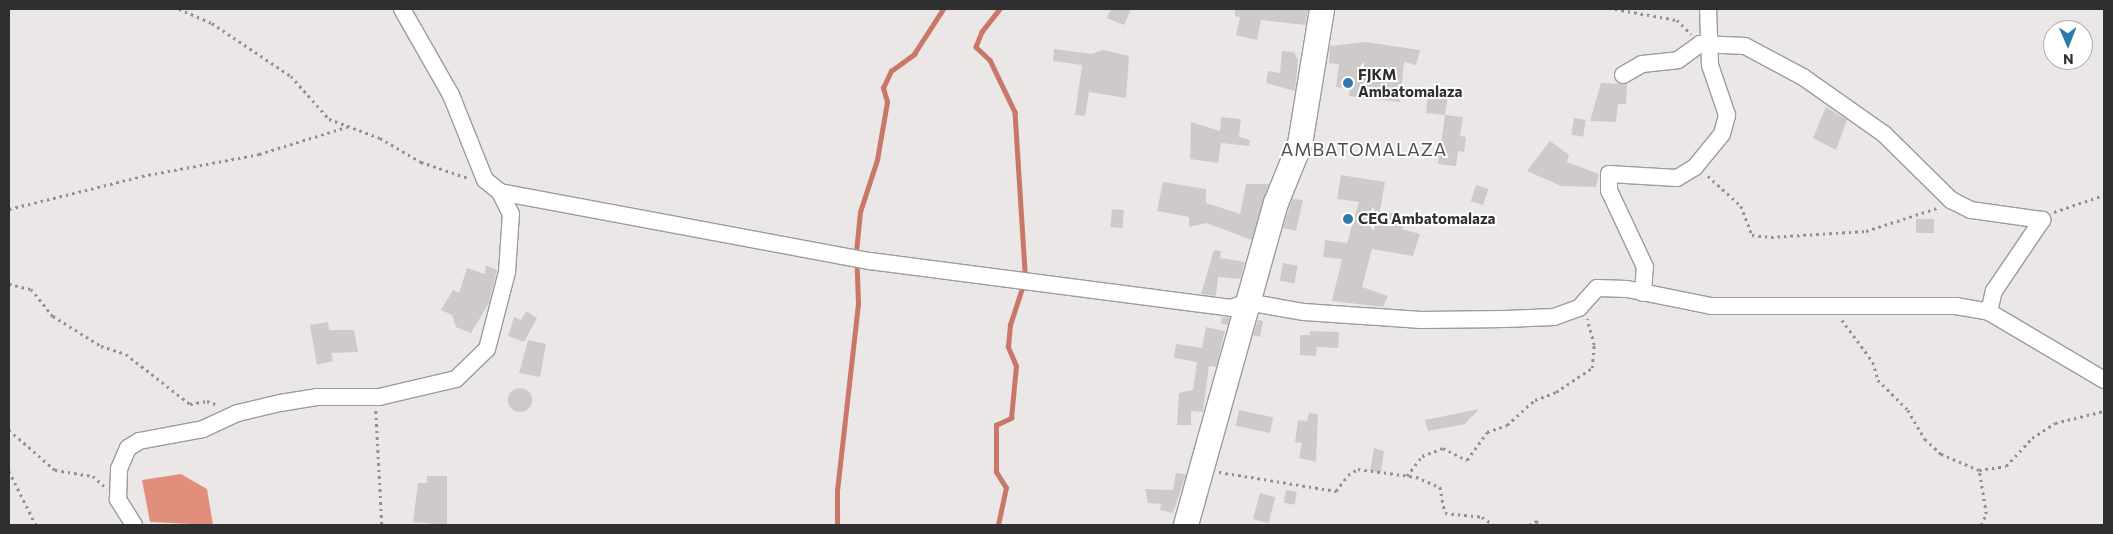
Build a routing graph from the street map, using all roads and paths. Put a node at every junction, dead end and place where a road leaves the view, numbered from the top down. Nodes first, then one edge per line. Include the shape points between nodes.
1 (178, 9) edge
2 (402, 9) edge
3 (1322, 9) edge
4 (1615, 9) edge
5 (1708, 9) edge
6 (1712, 42) junction
7 (1623, 74) dead end
8 (347, 127) junction
9 (1695, 167) junction
10 (485, 180) junction
11 (500, 192) junction
12 (2104, 195) edge
13 (9, 209) edge
14 (1971, 210) junction
15 (2042, 220) junction
16 (9, 284) edge
17 (1643, 292) junction
18 (1247, 302) junction
19 (1837, 305) junction
20 (1579, 308) junction
21 (1990, 312) junction
22 (2104, 380) edge
23 (379, 397) junction
24 (2104, 410) edge
25 (238, 413) junction
26 (9, 430) edge
27 (1202, 470) junction
28 (1979, 470) junction
29 (9, 471) edge
30 (1407, 476) junction
31 (118, 499) junction
32 (36, 525) edge
33 (134, 525) edge
34 (382, 525) edge
35 (1186, 525) edge
36 (1494, 525) edge
37 (1529, 525) edge
38 (1543, 525) edge
39 (1981, 525) edge

1 - 8 path via 212,23 291,76 329,119
2 - 10 street via 451,95
3 - 18 street via 1300,144 1276,203
4 - 6 path via 1677,20 1694,38
5 - 6 street
6 - 7 street via 1700,44 1678,60 1642,64
6 - 9 street via 1710,65 1727,115 1722,134
6 - 14 street via 1745,46 1803,77 1884,134 1952,200
8 - 10 path via 380,138 421,162
8 - 13 path via 259,154 133,178
9 - 14 path via 1723,185 1741,206 1752,234 1771,237 1866,231 1938,208
9 - 17 street via 1677,178 1609,174 1615,206 1645,267
10 - 11 street
11 - 18 street via 870,260 1231,308
11 - 23 street via 511,214 507,272 487,349 456,380
12 - 15 path via 2062,206
14 - 15 street
15 - 21 street via 2018,250 1994,291
16 - 25 path via 32,289 53,316 101,346 126,354 190,404 207,401
17 - 19 street via 1711,306
17 - 20 street via 1597,288
18 - 20 street via 1304,312 1421,320 1554,316
18 - 27 street
19 - 21 street via 1956,306
19 - 28 path via 1851,338 1873,362 1878,380 1908,410 1925,439 1941,454
20 - 30 path via 1590,323 1592,368 1556,392 1535,400 1507,425 1488,432 1467,460 1443,448 1422,456
21 - 22 street
23 - 25 street via 317,397
23 - 34 path via 375,407
24 - 28 path via 2055,423 2032,438 2006,466
25 - 31 street via 203,430 139,441 128,448 119,469
26 - 31 path via 54,470 93,476
27 - 30 path via 1336,491 1358,469
27 - 35 street
28 - 39 path via 1986,514
29 - 32 path
30 - 36 path via 1440,487 1445,513 1482,517
31 - 33 street
37 - 38 path via 1536,521

